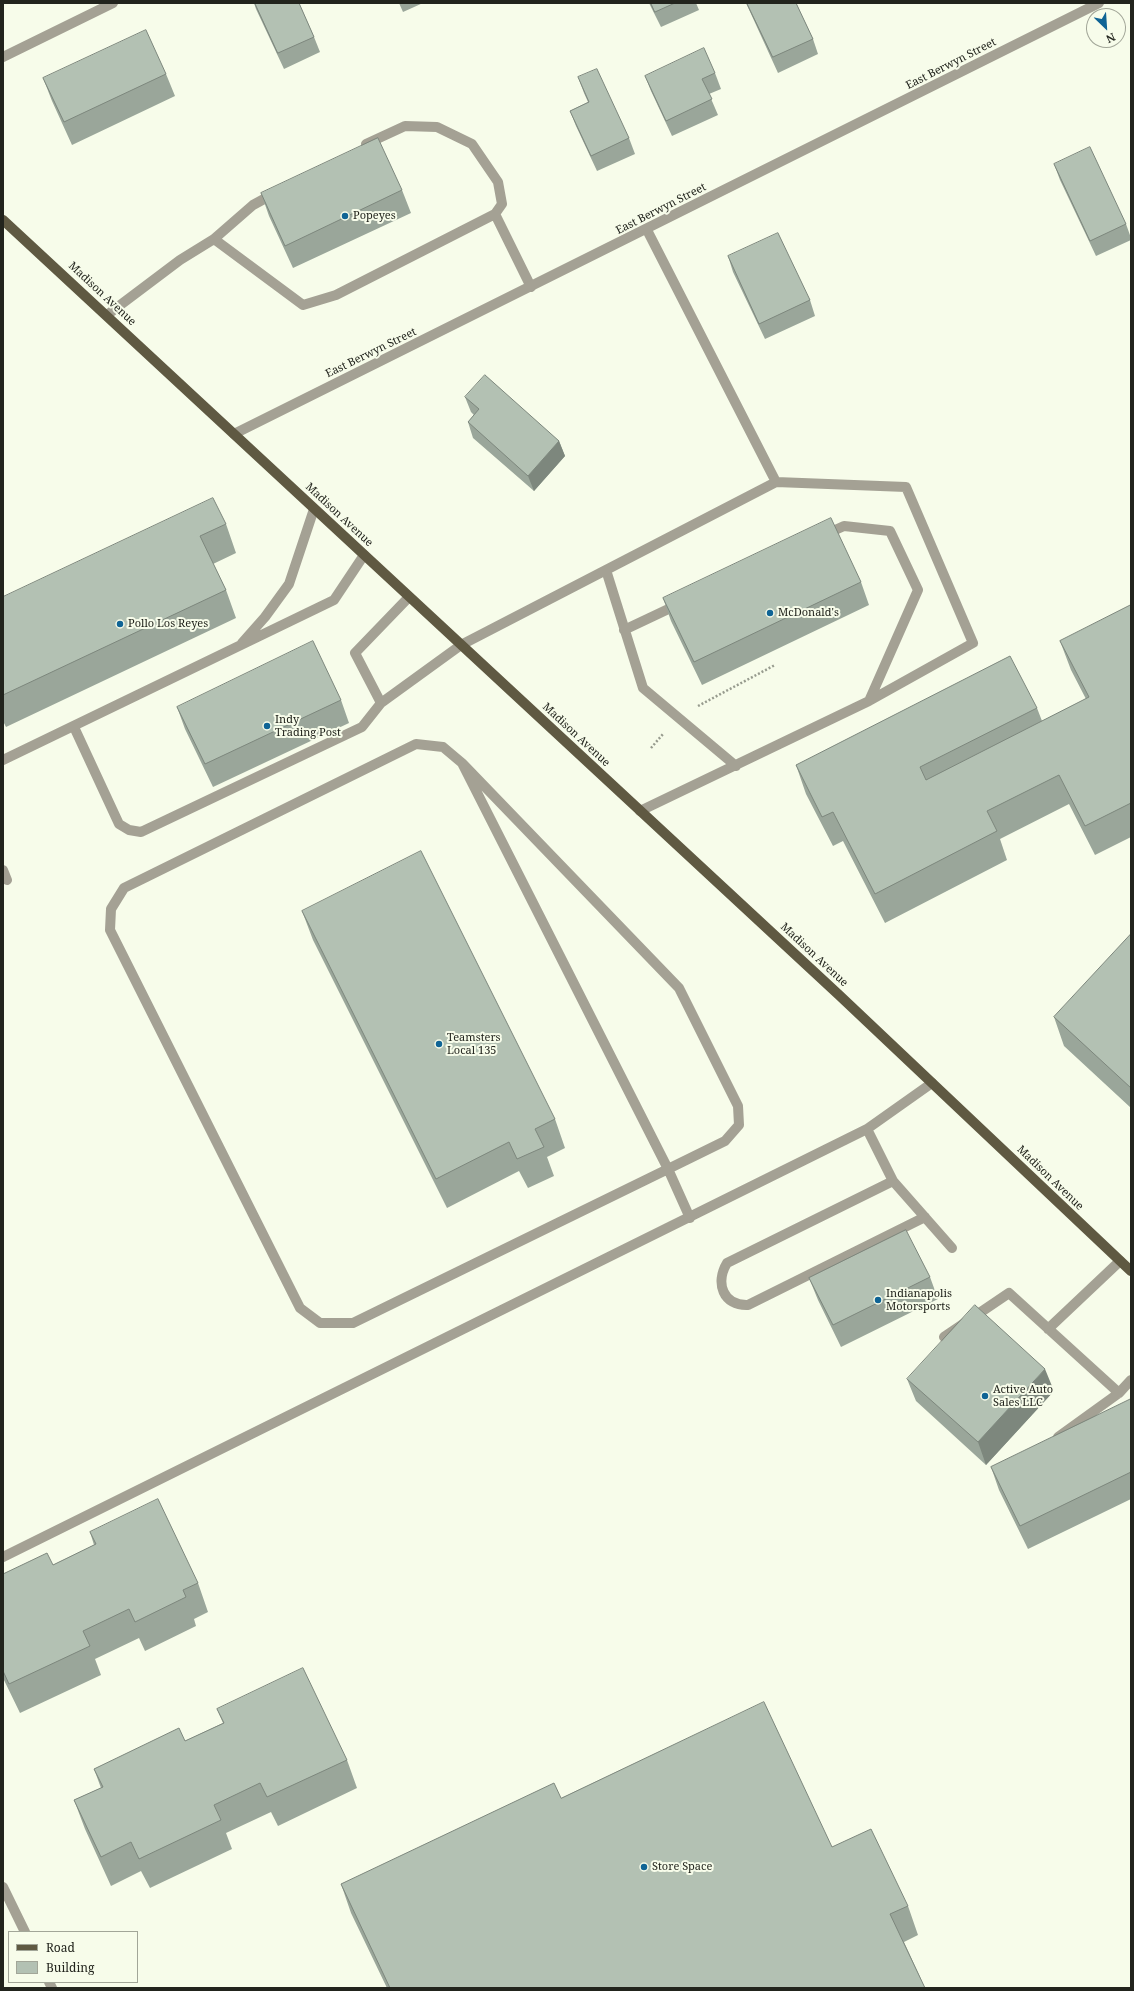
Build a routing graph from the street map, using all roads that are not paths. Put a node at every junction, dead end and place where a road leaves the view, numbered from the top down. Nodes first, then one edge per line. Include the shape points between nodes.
1 (113, 3) edge
2 (1099, 3) edge
3 (3, 57) edge
4 (358, 148) edge
5 (285, 186) edge
6 (495, 214) junction
7 (3, 220) edge
8 (647, 230) junction
9 (214, 239) junction
10 (531, 287) junction
11 (107, 315) junction
12 (234, 434) junction
13 (776, 482) junction
14 (314, 508) junction
15 (815, 540) edge
16 (364, 555) junction
17 (606, 570) junction
18 (409, 597) junction
19 (688, 600) edge
20 (624, 630) junction
21 (461, 645) junction
22 (238, 648) junction
23 (869, 702) junction
24 (381, 703) junction
25 (74, 727) junction
26 (3, 760) edge
27 (462, 763) junction
28 (736, 766) junction
29 (640, 811) junction
30 (932, 1082) junction
31 (867, 1129) junction
32 (668, 1169) junction
33 (893, 1181) junction
34 (924, 1217) junction
35 (690, 1218) junction
36 (952, 1248) dead end
37 (1120, 1261) junction
38 (1131, 1271) edge
39 (1048, 1329) junction
40 (944, 1337) edge
41 (1131, 1380) edge
42 (1119, 1393) junction
43 (1051, 1442) edge
44 (3, 1557) edge
45 (3, 1887) edge
46 (25, 1931) edge

1 - 3 street
2 - 8 street, East Berwyn Street
4 - 6 street via 405,126 437,127 472,144 498,182 502,204
5 - 9 street via 253,206
6 - 9 street via 336,295 303,305
6 - 10 street
7 - 11 main road, Madison Avenue
8 - 10 street, East Berwyn Street
8 - 13 street
9 - 11 street via 180,260
10 - 12 street, East Berwyn Street
11 - 12 main road, Madison Avenue
12 - 14 main road, Madison Avenue
13 - 17 street
13 - 23 street via 906,487 973,643
14 - 16 main road, Madison Avenue
14 - 22 street via 288,584 265,617
15 - 23 street via 844,526 890,531 918,590
16 - 18 main road, Madison Avenue
16 - 22 street via 334,600
17 - 20 street
17 - 21 street
18 - 21 main road, Madison Avenue
18 - 24 street via 354,653
19 - 20 street
20 - 28 street via 643,688
21 - 24 street
21 - 29 main road, Madison Avenue
22 - 25 street
23 - 28 street
24 - 25 street via 362,727 141,832 129,830 119,824
25 - 26 street
27 - 32 street
27 - 32 street via 679,988 738,1106 739,1125 725,1141
27 - 32 street via 443,747 416,744 124,888 111,909 110,930 300,1308 320,1323 353,1323
28 - 29 street
29 - 30 main road, Madison Avenue
30 - 31 street
30 - 37 main road, Madison Avenue
31 - 33 street
31 - 35 street
32 - 35 street
33 - 34 street
33 - 34 street via 727,1263 720,1283 728,1300 737,1305 748,1305
34 - 36 street
35 - 44 street
37 - 38 main road, Madison Avenue
37 - 39 street
39 - 40 street via 1009,1293
39 - 42 street
41 - 42 street
42 - 43 street
45 - 46 street

